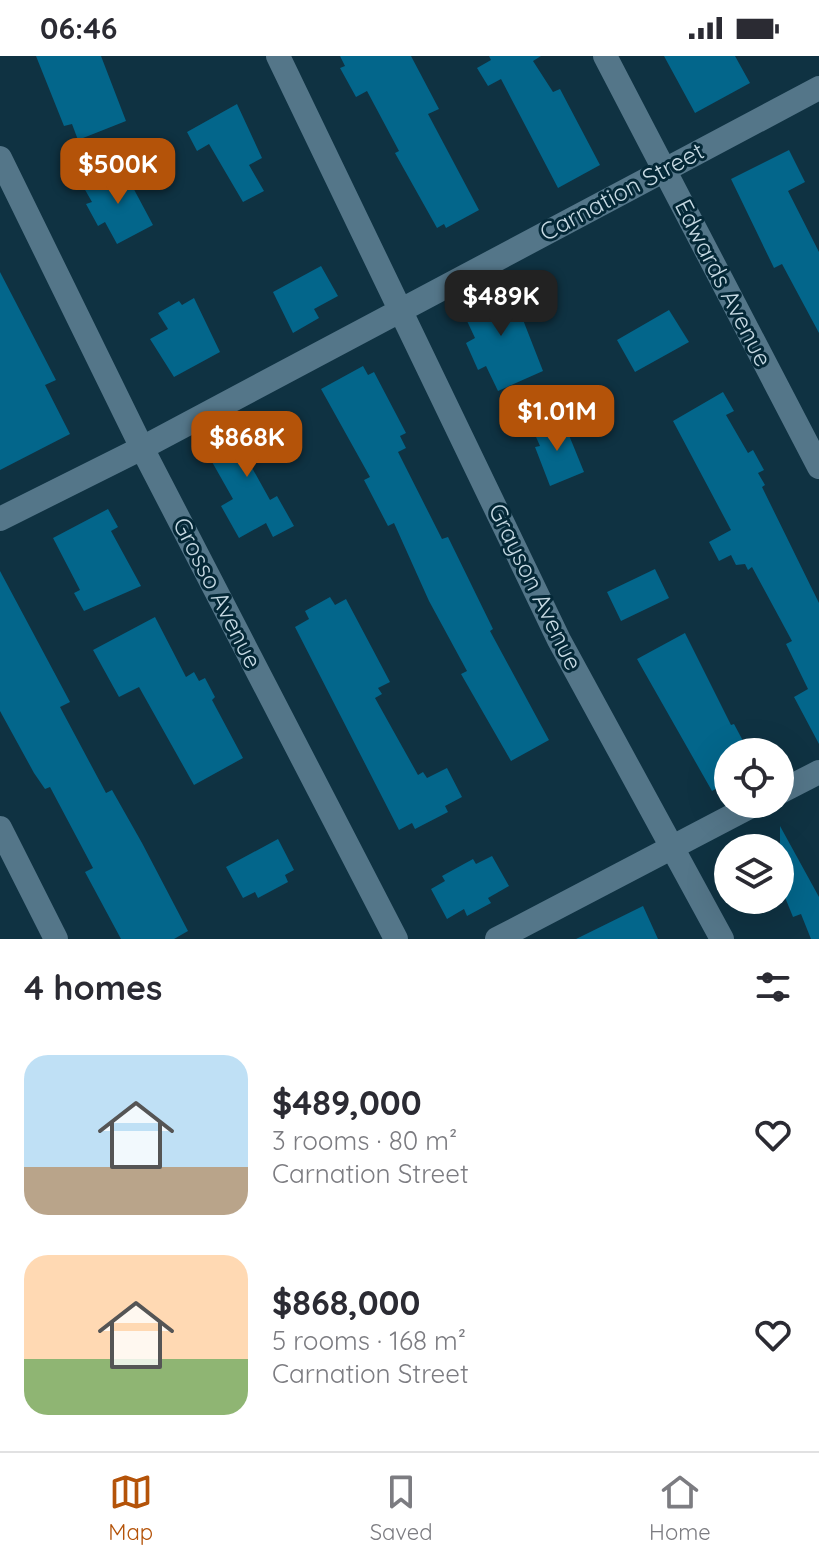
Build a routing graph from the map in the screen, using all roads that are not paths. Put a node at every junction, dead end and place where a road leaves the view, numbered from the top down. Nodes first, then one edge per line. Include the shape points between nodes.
1 (278, 56) edge
2 (605, 56) edge
3 (819, 88) edge
4 (0, 158) edge
5 (664, 168) junction
6 (402, 310) junction
7 (142, 448) junction
8 (819, 467) edge
9 (0, 519) edge
10 (819, 772) edge
11 (794, 785) edge
12 (727, 818) edge
13 (0, 828) edge
14 (670, 847) junction
15 (56, 939) edge
16 (396, 939) edge
17 (497, 939) edge
18 (722, 939) edge

1 - 6 street, Grayson Avenue
2 - 5 street, Edwards Avenue
3 - 5 street, Carnation Street
4 - 7 street, Grosso Avenue
5 - 6 street, Carnation Street
5 - 8 street, Edwards Avenue
6 - 7 street, Carnation Street
6 - 14 street, Grayson Avenue via 559,640
7 - 9 street, Carnation Street
7 - 16 street, Grosso Avenue
10 - 11 street
12 - 14 street
13 - 15 street
14 - 17 street
14 - 18 street, Grayson Avenue

